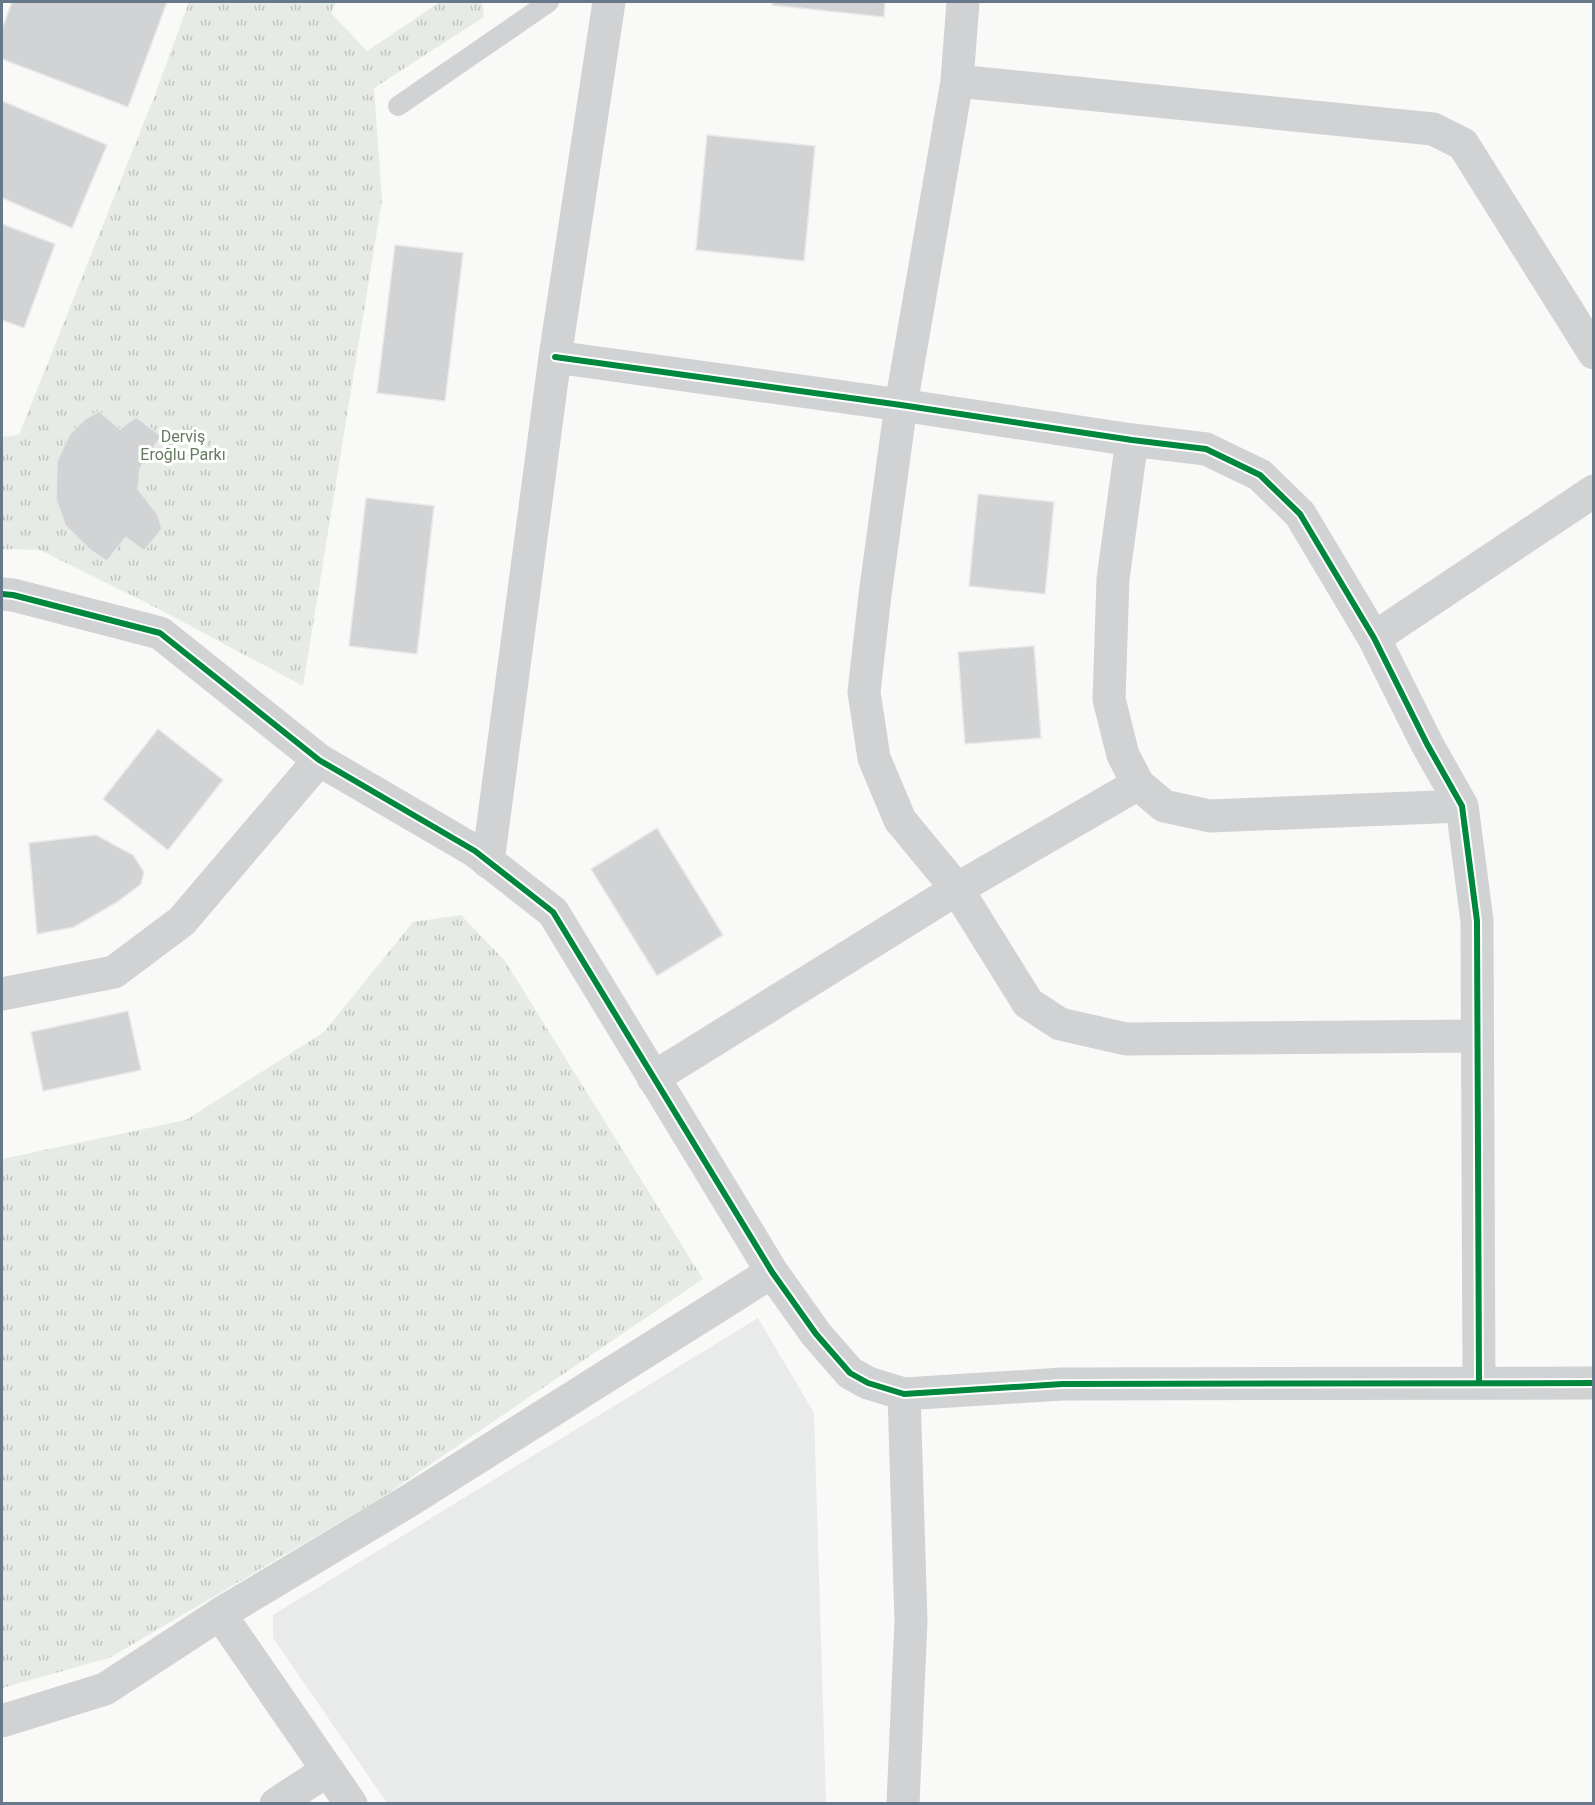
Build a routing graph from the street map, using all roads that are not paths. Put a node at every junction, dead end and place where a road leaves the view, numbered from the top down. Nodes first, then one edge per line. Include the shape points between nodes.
1 (549, 2) edge
2 (609, 2) edge
3 (963, 2) edge
4 (957, 81) junction
5 (398, 106) dead end
6 (1593, 353) edge
7 (555, 357) junction
8 (901, 405) junction
9 (1132, 440) junction
10 (1593, 491) edge
11 (5, 596) edge
12 (1374, 638) junction
13 (319, 760) junction
14 (1138, 783) junction
15 (1462, 806) junction
16 (488, 862) junction
17 (957, 890) junction
18 (2, 994) edge
19 (1477, 1036) junction
20 (653, 1078) junction
21 (772, 1272) junction
22 (1479, 1383) junction
23 (1593, 1383) edge
24 (904, 1394) junction
25 (220, 1614) junction
26 (2, 1722) edge
27 (328, 1770) junction
28 (276, 1803) edge
29 (351, 1803) edge
30 (903, 1803) edge

1 - 5 lane
2 - 7 street
3 - 4 street
4 - 6 street via 1433,129 1463,144
4 - 8 street
7 - 8 street
7 - 16 street
8 - 9 street
8 - 17 street via 864,692 874,758 900,820
9 - 12 street via 1206,449 1260,475 1300,514
9 - 14 street via 1113,579 1109,699 1123,755
10 - 12 street
11 - 13 street via 160,633
12 - 15 street
13 - 16 street
13 - 18 street via 182,921 114,972
14 - 15 street via 1164,806 1210,816
14 - 17 street
15 - 19 street via 1477,921
16 - 20 street via 553,912
17 - 19 street via 1029,1003 1060,1024 1126,1039
17 - 20 street
19 - 22 street
20 - 21 street
21 - 24 street via 816,1334 850,1373
21 - 25 street via 407,1502
22 - 23 street
22 - 24 street via 1062,1383
24 - 30 street via 911,1621
25 - 26 street via 105,1689
25 - 27 street
27 - 28 street
27 - 29 street

